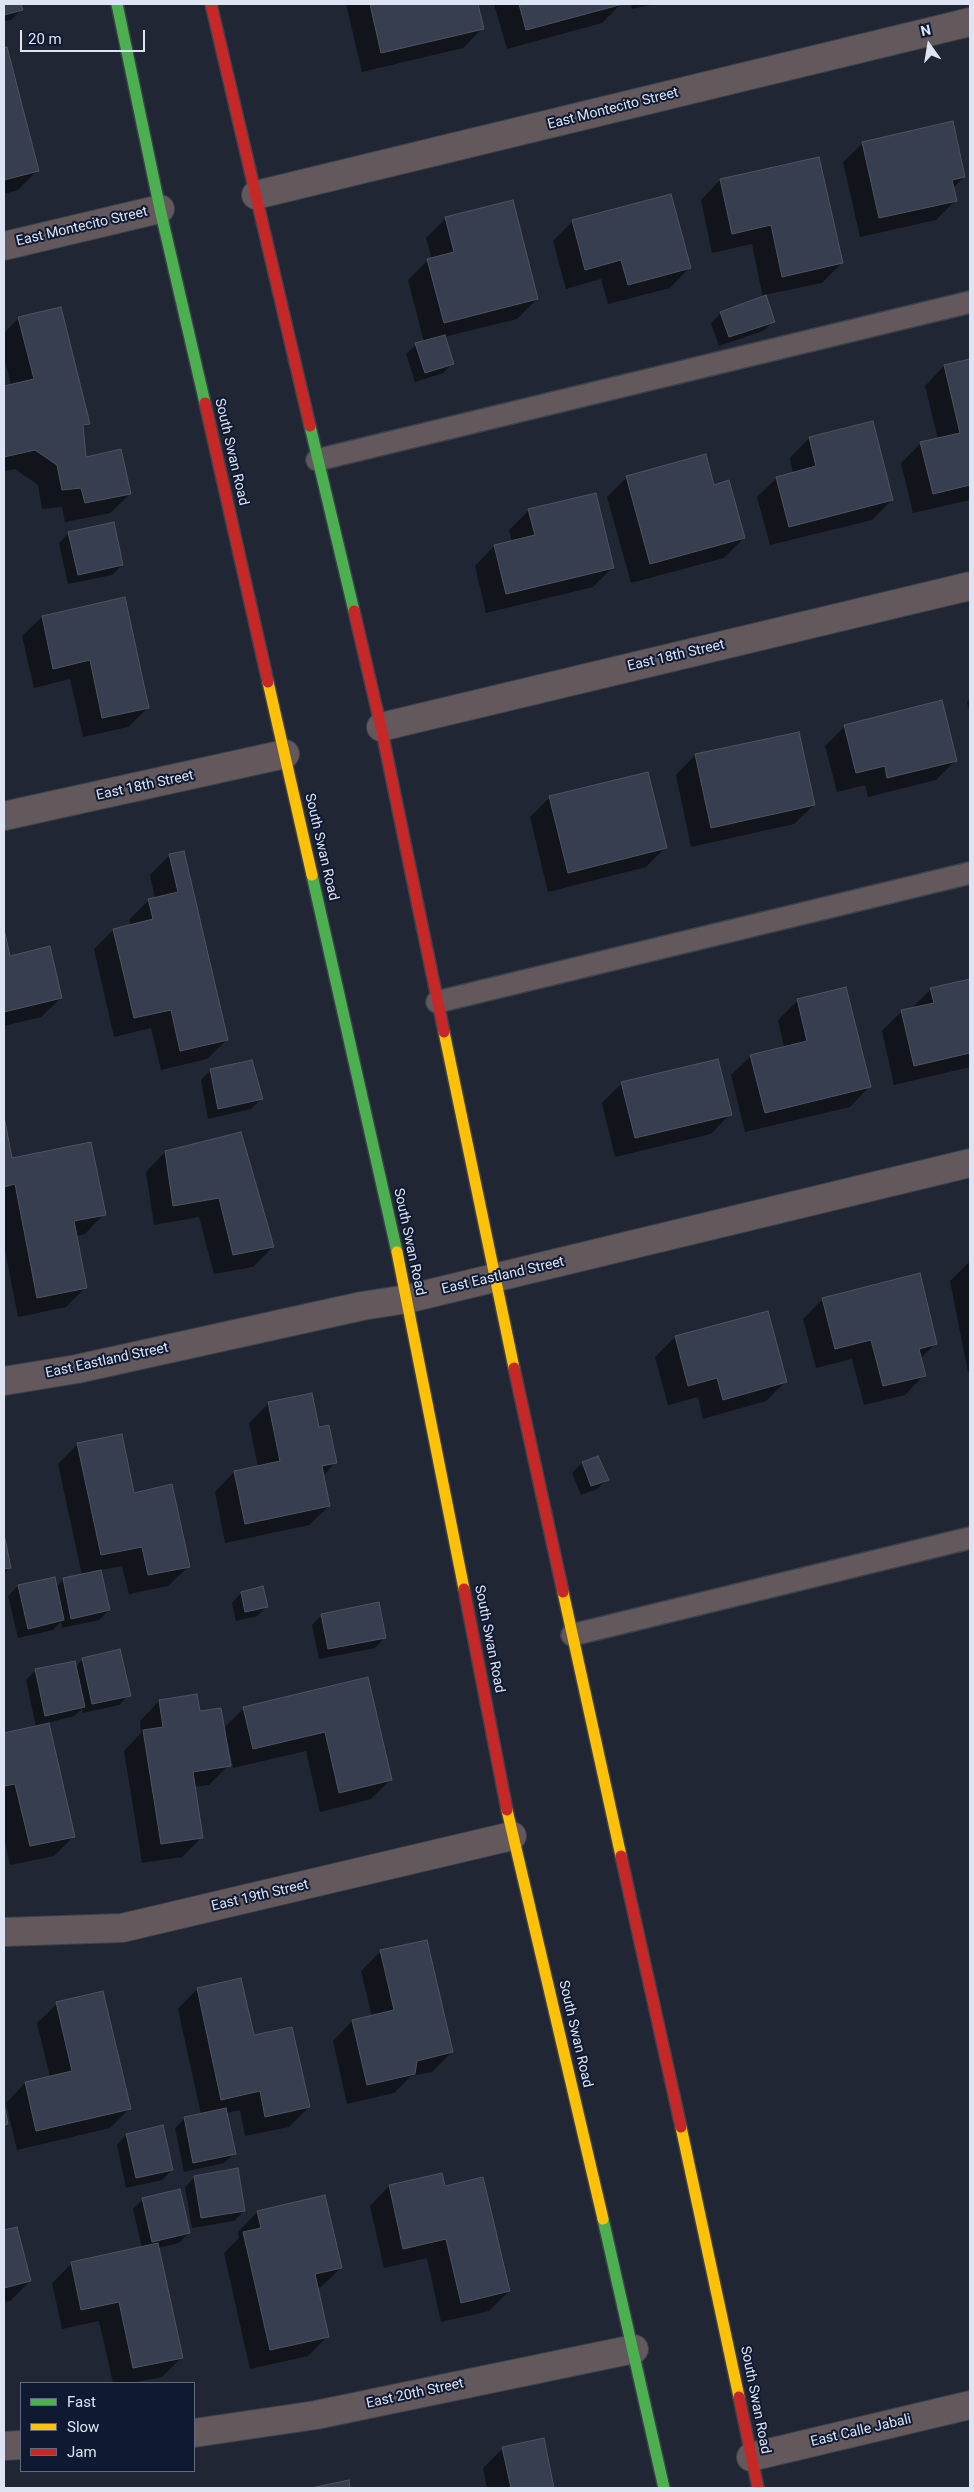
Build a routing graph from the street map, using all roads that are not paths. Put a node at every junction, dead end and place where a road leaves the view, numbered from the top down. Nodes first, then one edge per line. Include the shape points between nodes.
1 (117, 4) edge
2 (212, 4) edge
3 (970, 22) edge
4 (256, 195) junction
5 (160, 209) junction
6 (4, 246) edge
7 (970, 302) edge
8 (318, 460) junction
9 (970, 586) edge
10 (381, 726) junction
11 (285, 754) junction
12 (4, 816) edge
13 (970, 873) edge
14 (437, 1002) junction
15 (970, 1163) edge
16 (494, 1279) junction
17 (406, 1299) junction
18 (4, 1381) edge
19 (970, 1538) edge
20 (572, 1635) junction
21 (512, 1836) junction
22 (4, 1932) edge
23 (634, 2349) junction
24 (970, 2405) edge
25 (195, 2433) edge
26 (20, 2445) edge
27 (4, 2446) edge
28 (751, 2457) junction
29 (664, 2488) edge
30 (758, 2488) edge

1 - 5 main road, South Swan Road
2 - 4 main road, South Swan Road
3 - 4 street, East Montecito Street
4 - 8 main road, South Swan Road
5 - 6 street, East Montecito Street
5 - 11 main road, South Swan Road
7 - 8 lane
8 - 10 main road, South Swan Road
9 - 10 street, East 18th Street
10 - 14 main road, South Swan Road
11 - 12 street, East 18th Street
11 - 17 main road, South Swan Road
13 - 14 lane
14 - 16 main road, South Swan Road
15 - 16 street, East Eastland Street
16 - 17 street, East Eastland Street
16 - 20 main road, South Swan Road
17 - 18 street, East Eastland Street via 77,1369
17 - 21 main road, South Swan Road
19 - 20 lane
20 - 28 main road, South Swan Road
21 - 22 street, East 19th Street via 122,1928
21 - 23 main road, South Swan Road
23 - 25 street, East 20th Street via 316,2415
23 - 29 main road, South Swan Road
24 - 28 street, East Calle Jabali
26 - 27 street
28 - 30 main road, South Swan Road

